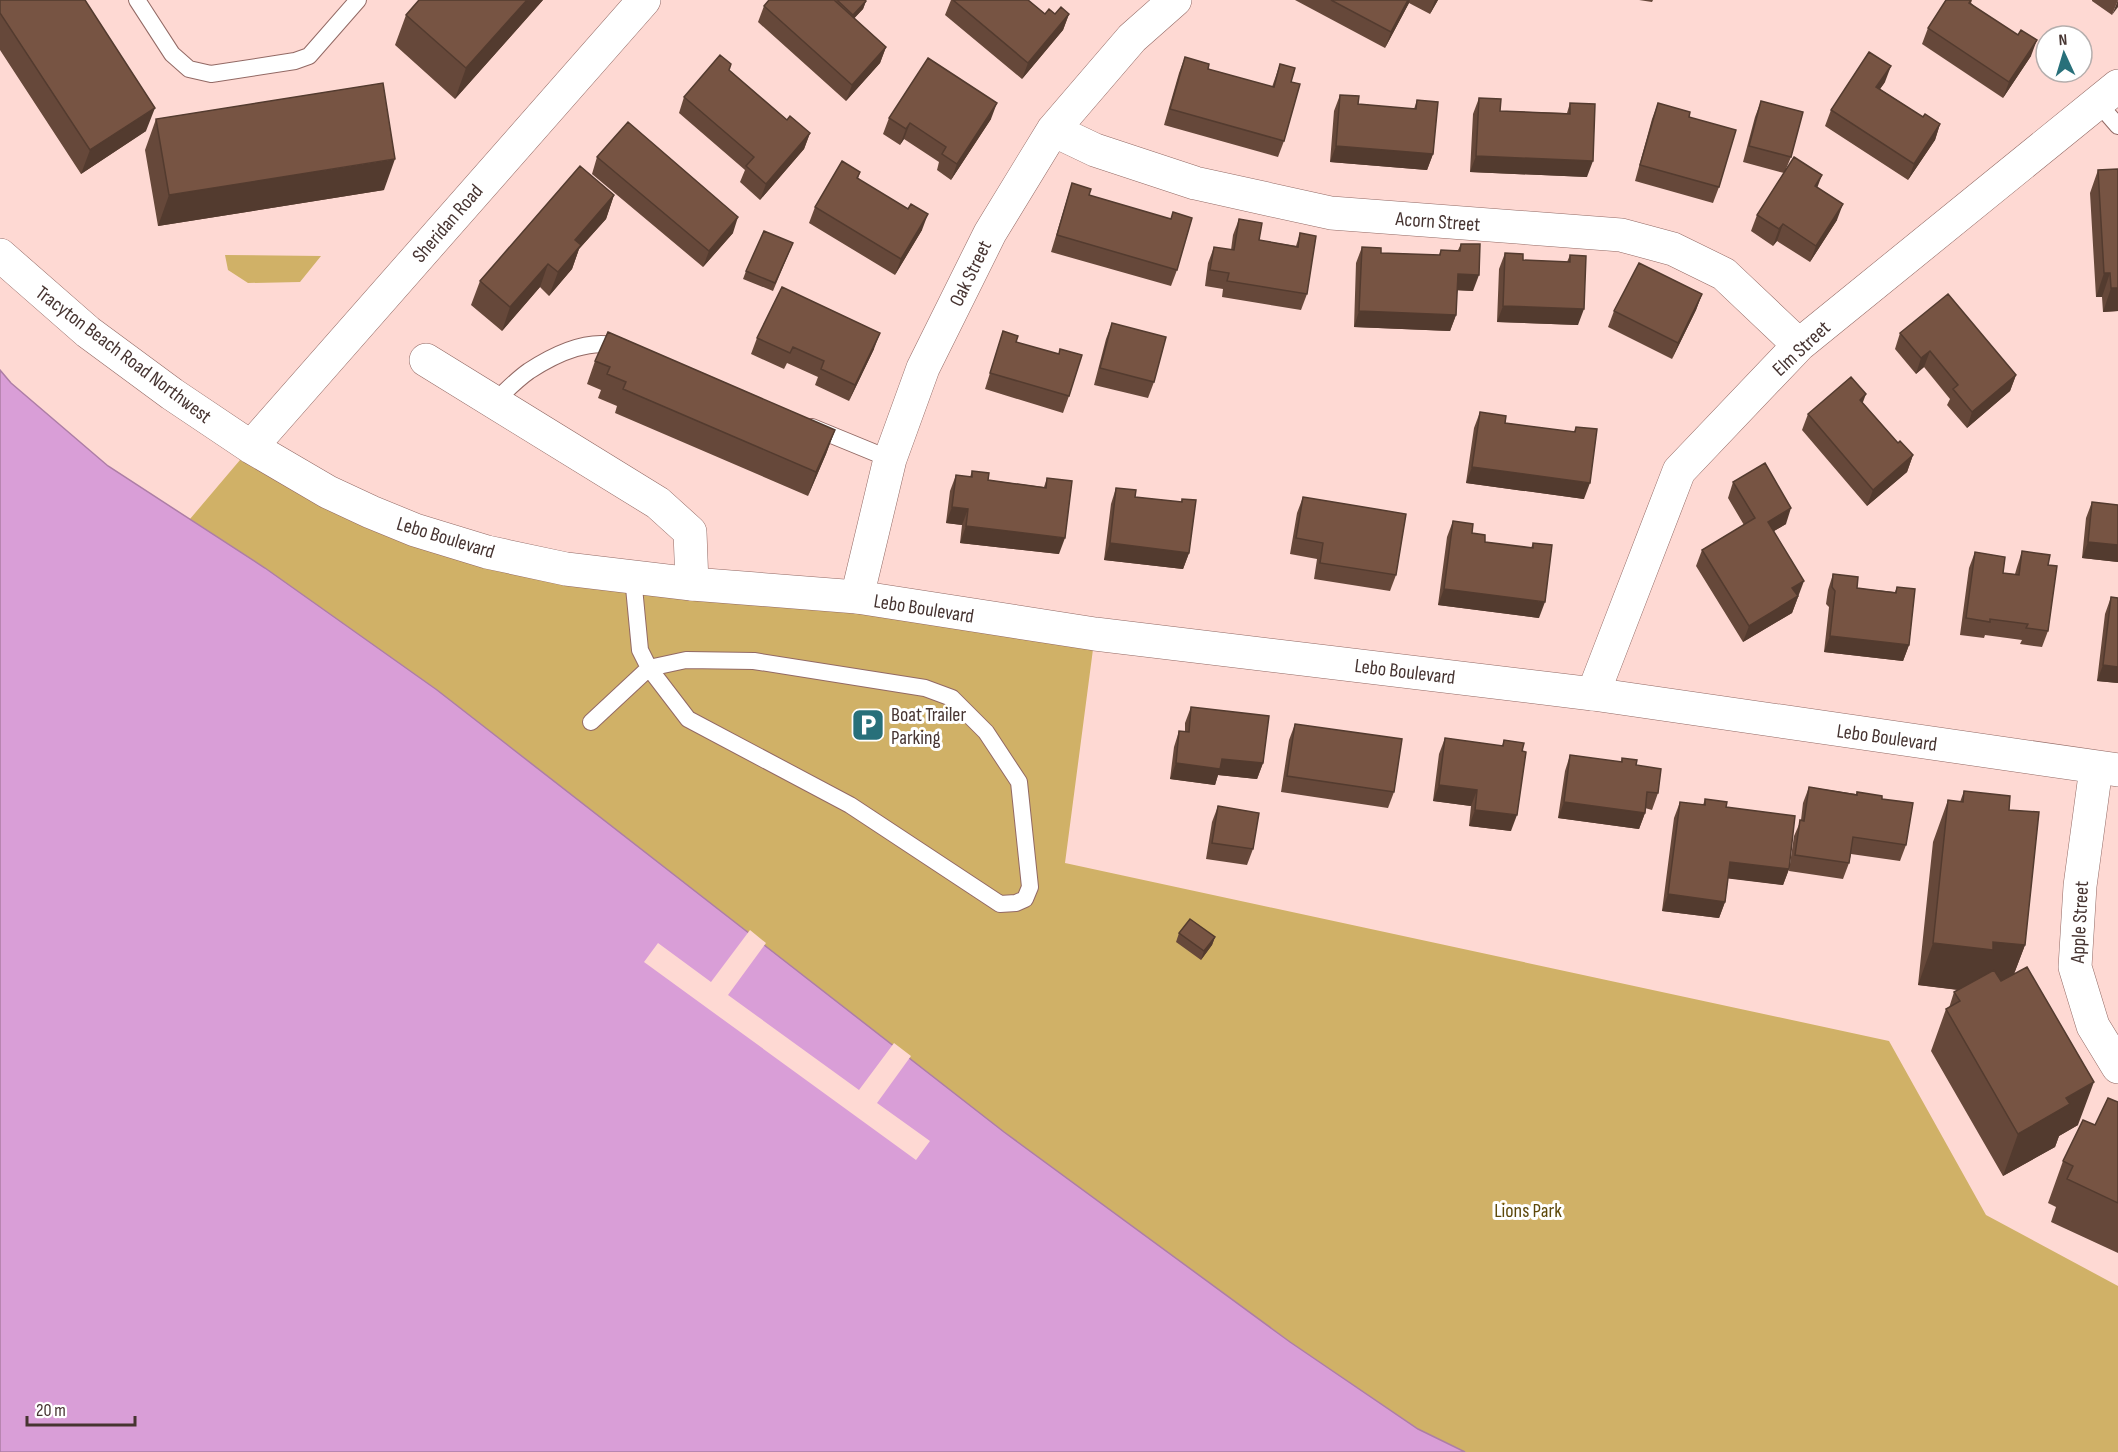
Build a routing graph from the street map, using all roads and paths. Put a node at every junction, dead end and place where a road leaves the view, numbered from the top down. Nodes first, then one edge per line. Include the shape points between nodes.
1 (137, 0) edge
2 (358, 0) edge
3 (644, 0) edge
4 (1175, 0) edge
5 (2111, 105) edge
6 (1053, 130) junction
7 (0, 255) edge
8 (1800, 345) junction
9 (641, 356) edge
10 (426, 360) dead end
11 (494, 402) junction
12 (802, 422) edge
13 (251, 447) junction
14 (891, 459) junction
15 (633, 578) junction
16 (692, 584) junction
17 (857, 597) junction
18 (649, 668) junction
19 (1593, 694) junction
20 (591, 722) dead end
21 (2107, 769) edge
22 (2118, 1067) edge

1 - 2 lane via 172,54 189,69 211,74 309,56
3 - 13 street, Sheridan Road
4 - 6 street, Oak Street via 1132,38
5 - 8 street, Elm Street
6 - 8 street, Acorn Street via 1095,150 1195,183 1331,213 1621,235 1673,249 1725,274
6 - 14 street, Oak Street via 984,243 923,368
7 - 13 street, Tracyton Beach Road Northwest via 88,332
8 - 19 street, Elm Street via 1679,471
9 - 11 lane via 615,345 591,344 529,372
10 - 11 street
11 - 16 street via 658,503 690,532
12 - 14 lane
13 - 15 street, Lebo Boulevard via 328,492 415,530 487,552
14 - 17 street, Oak Street
15 - 16 street, Lebo Boulevard
15 - 18 lane via 640,650
16 - 17 street, Lebo Boulevard
17 - 19 street, Lebo Boulevard via 1095,634
18 - 18 lane via 686,660 754,661 925,688 952,698 986,732 1019,782 1030,887 1025,899 1000,904 850,805 688,719
18 - 20 lane
19 - 21 street, Lebo Boulevard
21 - 22 street, Apple Street via 2080,885 2075,967 2093,1026

